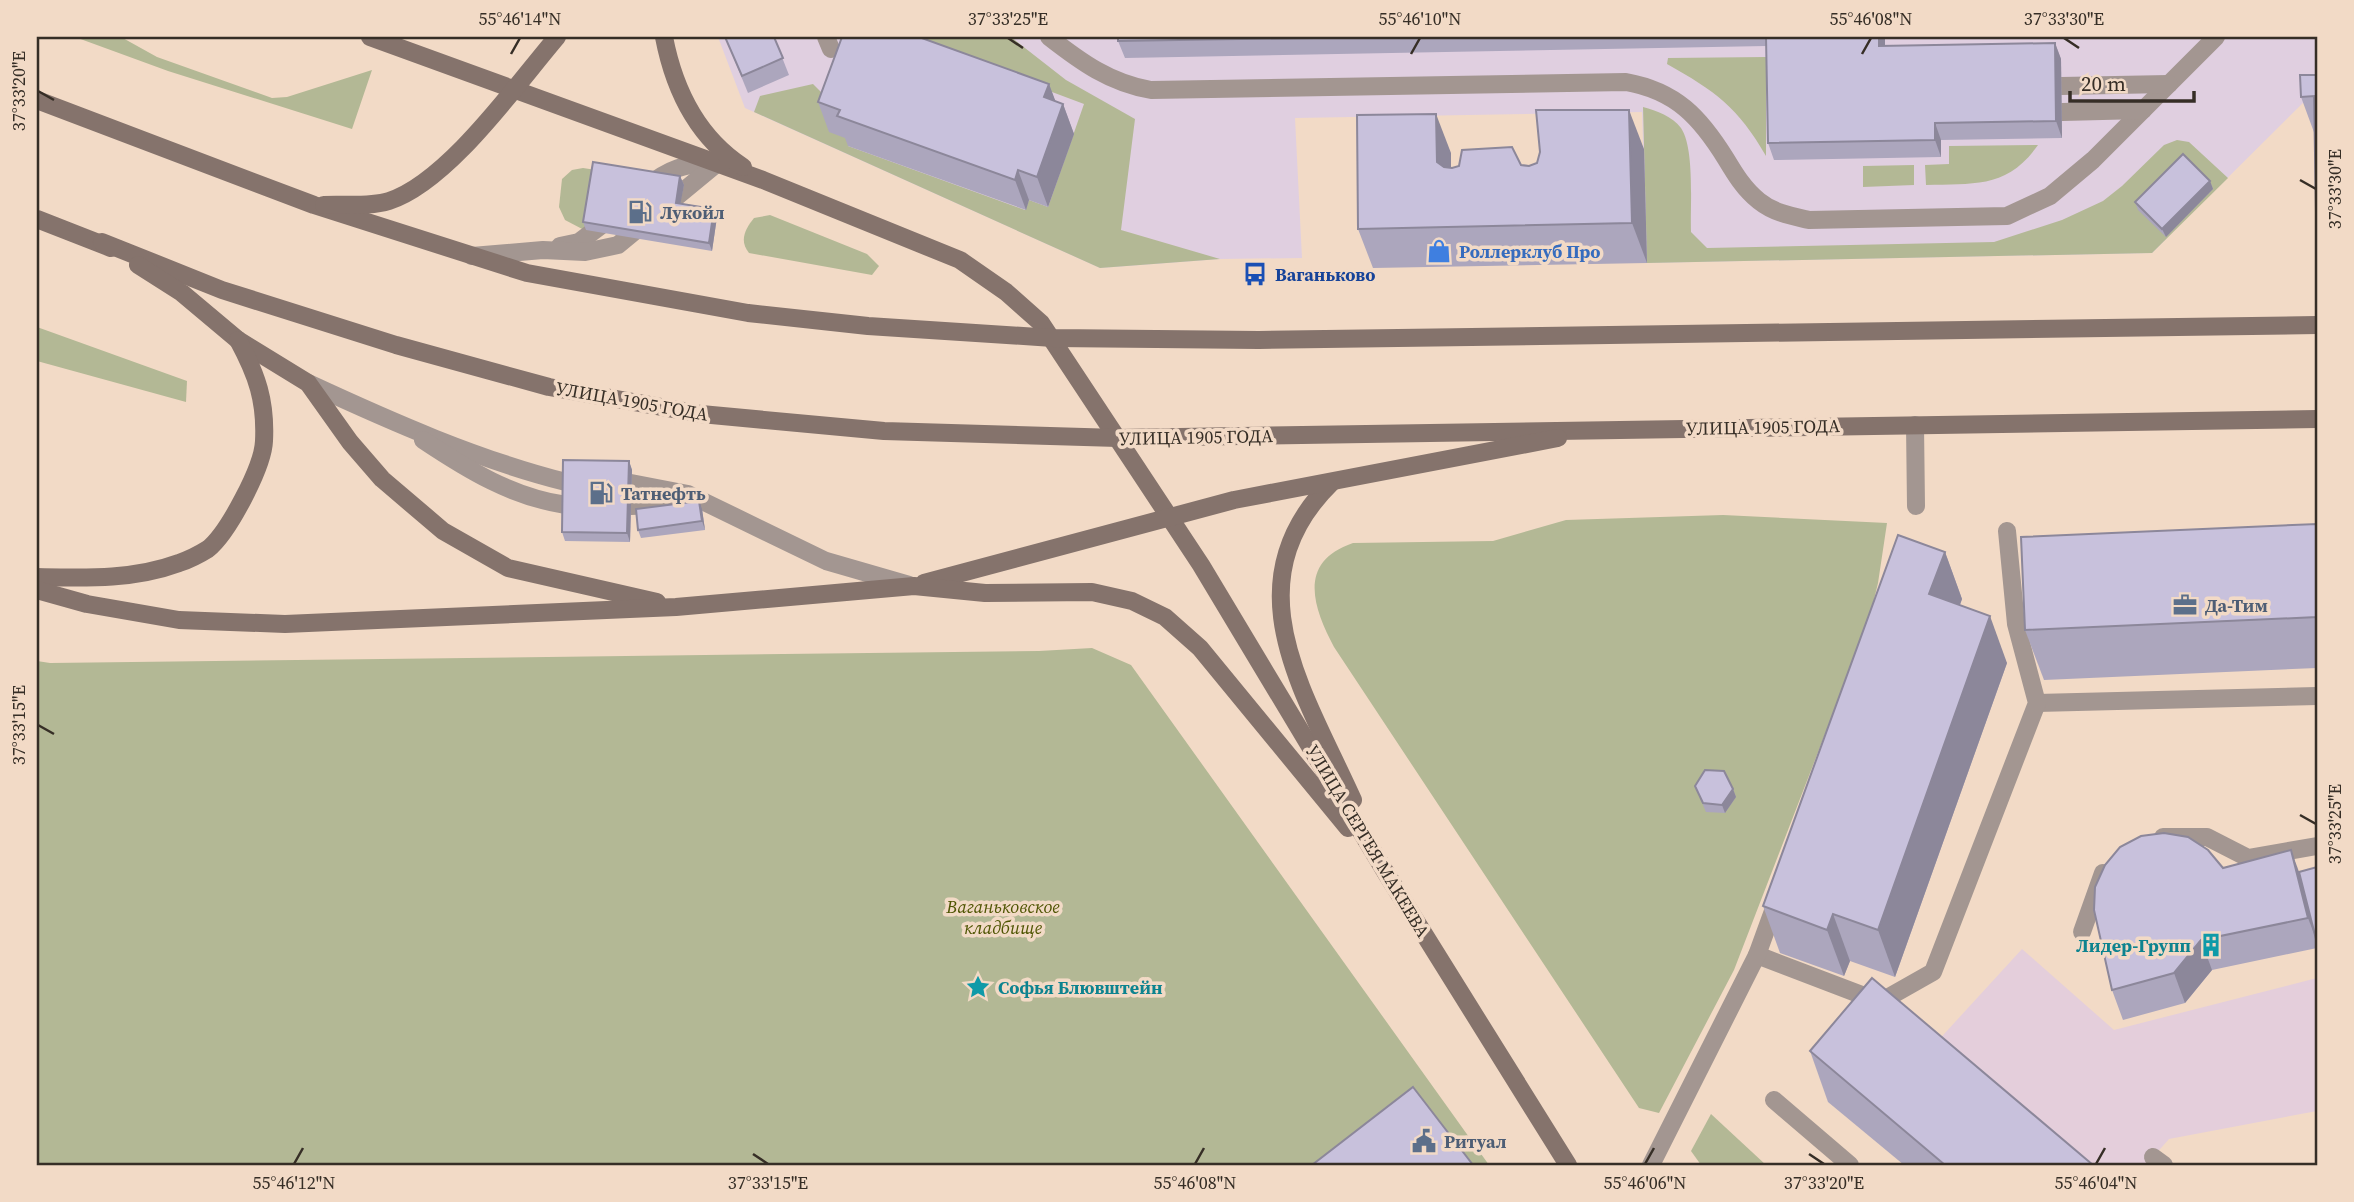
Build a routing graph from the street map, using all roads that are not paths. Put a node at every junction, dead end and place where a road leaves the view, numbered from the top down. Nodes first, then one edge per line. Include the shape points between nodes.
1 (370, 37) edge
2 (557, 37) edge
3 (664, 37) edge
4 (1049, 37) edge
5 (2216, 37) edge
6 (2169, 84) junction
7 (2061, 86) dead end
8 (512, 89) junction
9 (37, 100) edge
10 (2143, 110) junction
11 (2062, 112) dead end
12 (715, 165) junction
13 (763, 180) junction
14 (314, 205) junction
15 (37, 219) edge
16 (102, 242) junction
17 (543, 250) junction
18 (469, 256) junction
19 (2317, 325) edge
20 (1053, 338) junction
21 (239, 340) junction
22 (308, 383) junction
23 (2317, 419) edge
24 (400, 425) junction
25 (1915, 425) junction
26 (1616, 428) junction
27 (1118, 438) junction
28 (566, 482) edge
29 (1332, 482) junction
30 (631, 483) edge
31 (712, 503) junction
32 (566, 505) edge
33 (631, 506) edge
34 (1916, 506) dead end
35 (1170, 515) junction
36 (2007, 531) dead end
37 (37, 577) edge
38 (914, 586) junction
39 (37, 590) edge
40 (676, 607) junction
41 (2317, 696) edge
42 (2037, 703) junction
43 (2147, 837) edge
44 (2317, 846) edge
45 (2119, 860) edge
46 (1386, 873) junction
47 (1786, 878) edge
48 (2082, 932) dead end
49 (1757, 955) junction
50 (1774, 1100) dead end
51 (1568, 1165) edge
52 (1651, 1165) edge
53 (1850, 1165) edge

1 - 8 main road
2 - 8 main road
3 - 13 main road via 673,75 698,125 726,156
4 - 10 lane via 1103,76 1151,90 1626,82 1652,87 1702,122 1741,184 1760,202 1783,215 1810,220 2007,216 2050,196
5 - 6 lane
6 - 7 lane
6 - 10 lane
8 - 12 main road
8 - 14 main road via 444,169 413,190 387,201
9 - 14 main road
10 - 11 lane
12 - 13 main road
12 - 17 lane via 692,163 671,169 579,242
12 - 17 lane via 618,245 585,252
13 - 20 main road, УЛИЦА СЕРГЕЯ МАКЕЕВА via 960,260 1006,292
14 - 18 main road
15 - 16 main road
16 - 21 main road via 182,293
16 - 27 main road, УЛИЦА 1905 ГОДА via 235,294 549,387 701,414 817,426
17 - 18 lane
18 - 20 main road via 540,275 748,313
19 - 20 main road via 1259,340
20 - 27 main road, УЛИЦА СЕРГЕЯ МАКЕЕВА
21 - 22 main road
21 - 37 main road via 257,374 264,445 232,519 208,548 181,563 146,573 93,579
22 - 24 lane
22 - 40 main road via 382,480 475,552 543,578
23 - 25 main road, УЛИЦА 1905 ГОДА
24 - 28 lane
24 - 32 lane via 495,483 535,500
25 - 26 main road, УЛИЦА 1905 ГОДА
25 - 34 lane
26 - 27 main road, УЛИЦА 1905 ГОДА
26 - 29 main road
27 - 35 main road, УЛИЦА СЕРГЕЯ МАКЕЕВА
29 - 35 main road
29 - 46 main road via 1308,505 1295,530 1282,571 1280,621 1290,659
30 - 31 lane
31 - 33 lane
31 - 38 lane via 826,561
35 - 38 main road via 1097,539
35 - 46 main road, УЛИЦА СЕРГЕЯ МАКЕЕВА
36 - 42 lane via 2016,624
38 - 40 main road
38 - 46 main road via 985,593 1092,592 1132,601 1166,617 1199,648
39 - 40 main road via 180,620 259,623
41 - 42 lane
42 - 49 lane via 1933,972 1881,1002
43 - 44 lane via 2207,837 2248,858
45 - 48 lane via 2100,876
46 - 51 main road, УЛИЦА СЕРГЕЯ МАКЕЕВА
47 - 49 lane
49 - 52 lane
50 - 53 lane

